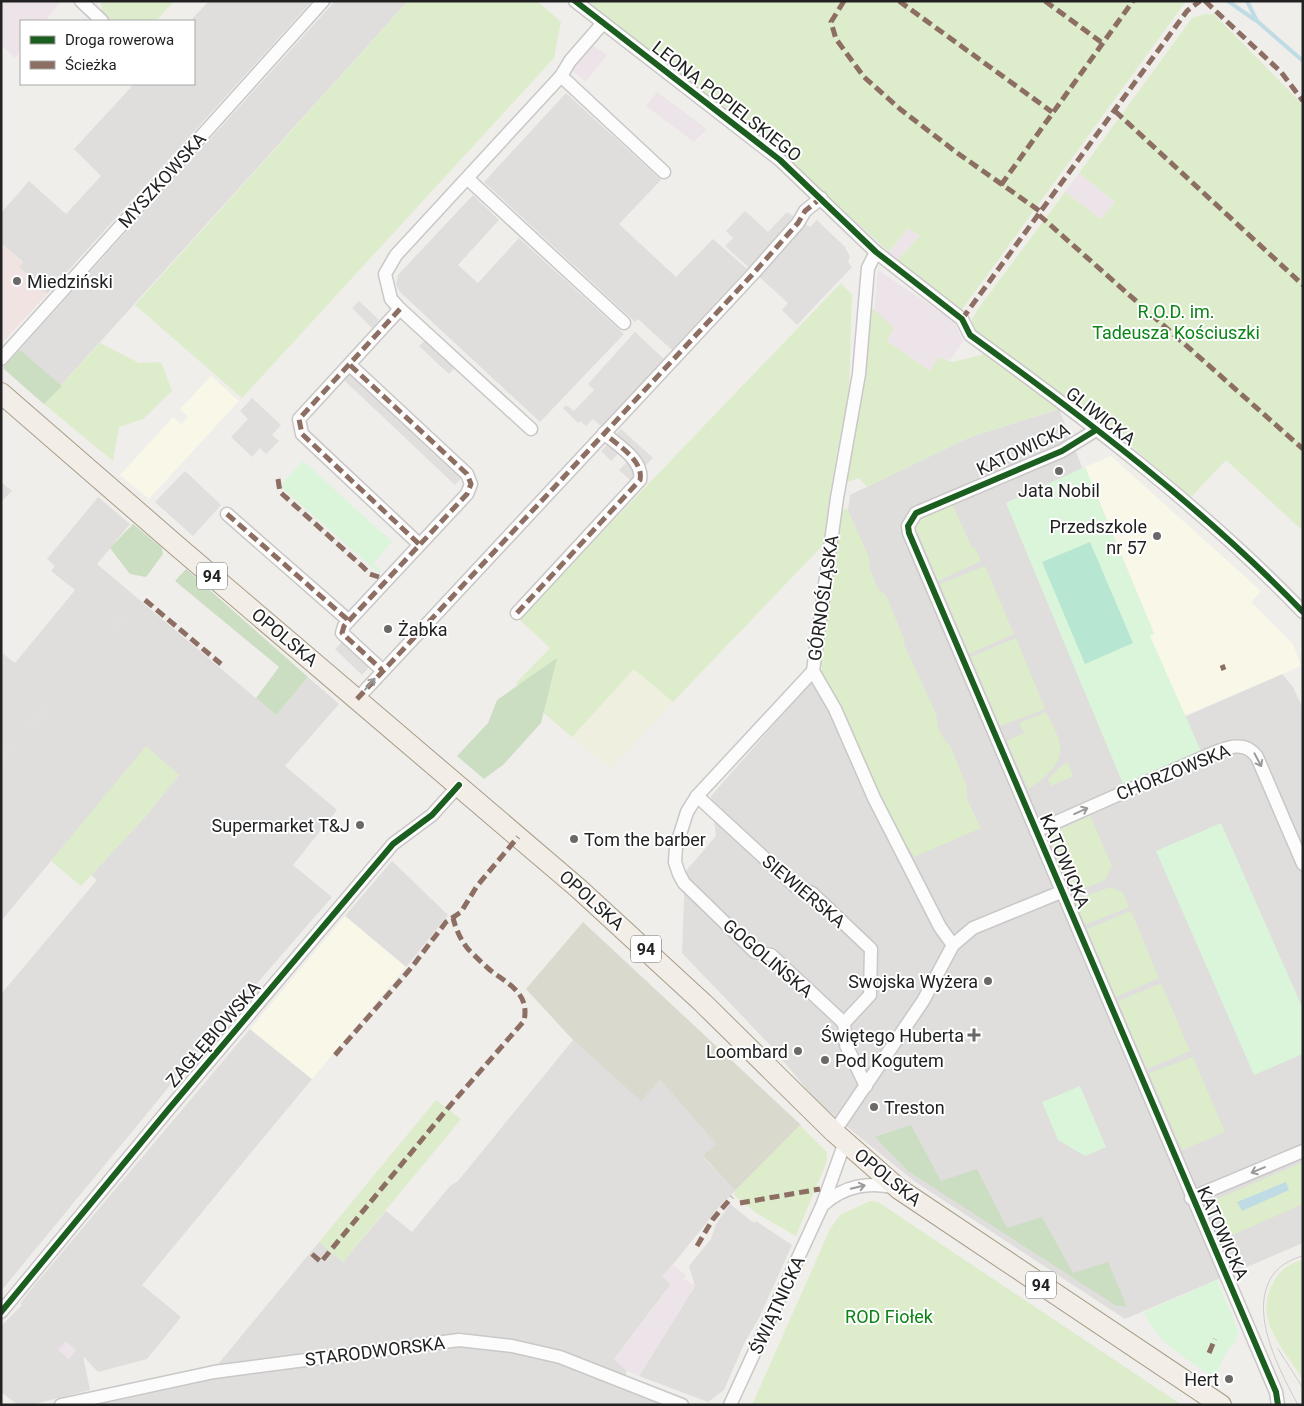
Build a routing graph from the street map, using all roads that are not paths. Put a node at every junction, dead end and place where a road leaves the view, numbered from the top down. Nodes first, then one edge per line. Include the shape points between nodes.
1 (81, 1) edge
2 (323, 1) edge
3 (575, 1) edge
4 (101, 20) edge
5 (603, 23) junction
6 (561, 76) junction
7 (664, 172) dead end
8 (468, 179) junction
9 (821, 198) junction
10 (876, 252) junction
11 (400, 309) junction
12 (624, 323) dead end
13 (1, 359) edge
14 (350, 365) junction
15 (1, 393) edge
16 (531, 429) dead end
17 (1096, 430) junction
18 (604, 433) junction
19 (226, 514) dead end
20 (419, 544) junction
21 (1303, 612) edge
22 (516, 613) dead end
23 (348, 620) junction
24 (382, 670) junction
25 (813, 671) junction
26 (357, 699) junction
27 (459, 785) junction
28 (697, 796) junction
29 (1036, 831) junction
30 (1303, 864) edge
31 (1061, 892) junction
32 (953, 946) junction
33 (844, 1023) junction
34 (866, 1086) junction
35 (839, 1137) junction
36 (1303, 1151) edge
37 (899, 1189) junction
38 (1191, 1198) junction
39 (822, 1206) junction
40 (1, 1312) edge
41 (61, 1405) edge
42 (682, 1405) edge
43 (730, 1405) edge
44 (1221, 1405) edge
45 (1278, 1405) edge

1 - 4 street
2 - 13 street, MYSZKOWSKA
3 - 5 street, LEONA POPIELSKIEGO
5 - 6 street
5 - 9 street, LEONA POPIELSKIEGO via 757,141
6 - 7 street
6 - 8 street
8 - 11 street via 396,255 385,274 391,299
8 - 12 street
9 - 10 street, LEONA POPIELSKIEGO
9 - 18 street via 805,211 751,276
10 - 17 street, GLIWICKA via 962,319 970,335
10 - 25 street, GÓRNOŚLĄSKA via 868,268 859,374 837,498
11 - 14 street
11 - 16 street
14 - 20 street via 299,419 302,434
14 - 20 street via 470,479 467,494
15 - 26 main road, OPOLSKA / 94
17 - 21 street, GLIWICKA via 1194,510
17 - 29 street, KATOWICKA via 1062,451 916,513 908,526 918,557
18 - 22 street via 637,464 640,480
18 - 24 street
19 - 23 street
20 - 23 street
23 - 24 street via 342,633
26 -> 24 street
25 - 28 street, GOGOLIŃSKA
25 - 32 street, GÓRNOŚLĄSKA via 835,709 874,798 940,927
26 - 27 main road, OPOLSKA / 94
27 - 35 main road, OPOLSKA / 94 via 630,934
27 - 40 street, ZAGŁĘBIOWSKA via 432,815 387,851
28 - 33 street, GOGOLIŃSKA via 687,812 676,847 675,862 684,883 756,952 771,955
28 - 33 street, SIEWIERSKA via 796,887 812,893 871,949 870,995
29 -> 30 street, CHORZOWSKA via 1206,756 1241,746 1257,757
29 - 31 street, KATOWICKA
31 - 32 street, ŚWIĄTNICKA via 973,928
31 - 38 street, KATOWICKA
32 - 34 street, ŚWIĄTNICKA via 923,1001
33 - 34 street via 846,1045
34 - 35 street, ŚWIĄTNICKA
35 - 37 main road, OPOLSKA / 94
35 - 39 street, ŚWIĄTNICKA
36 -> 38 street
39 -> 37 street, ŚWIĄTNICKA via 843,1191 865,1185
37 - 44 main road, OPOLSKA / 94
38 - 45 street, KATOWICKA via 1276,1392
39 - 43 street, ŚWIĄTNICKA
41 - 42 street, STARODWORSKA via 214,1372 459,1340 512,1346 560,1357

